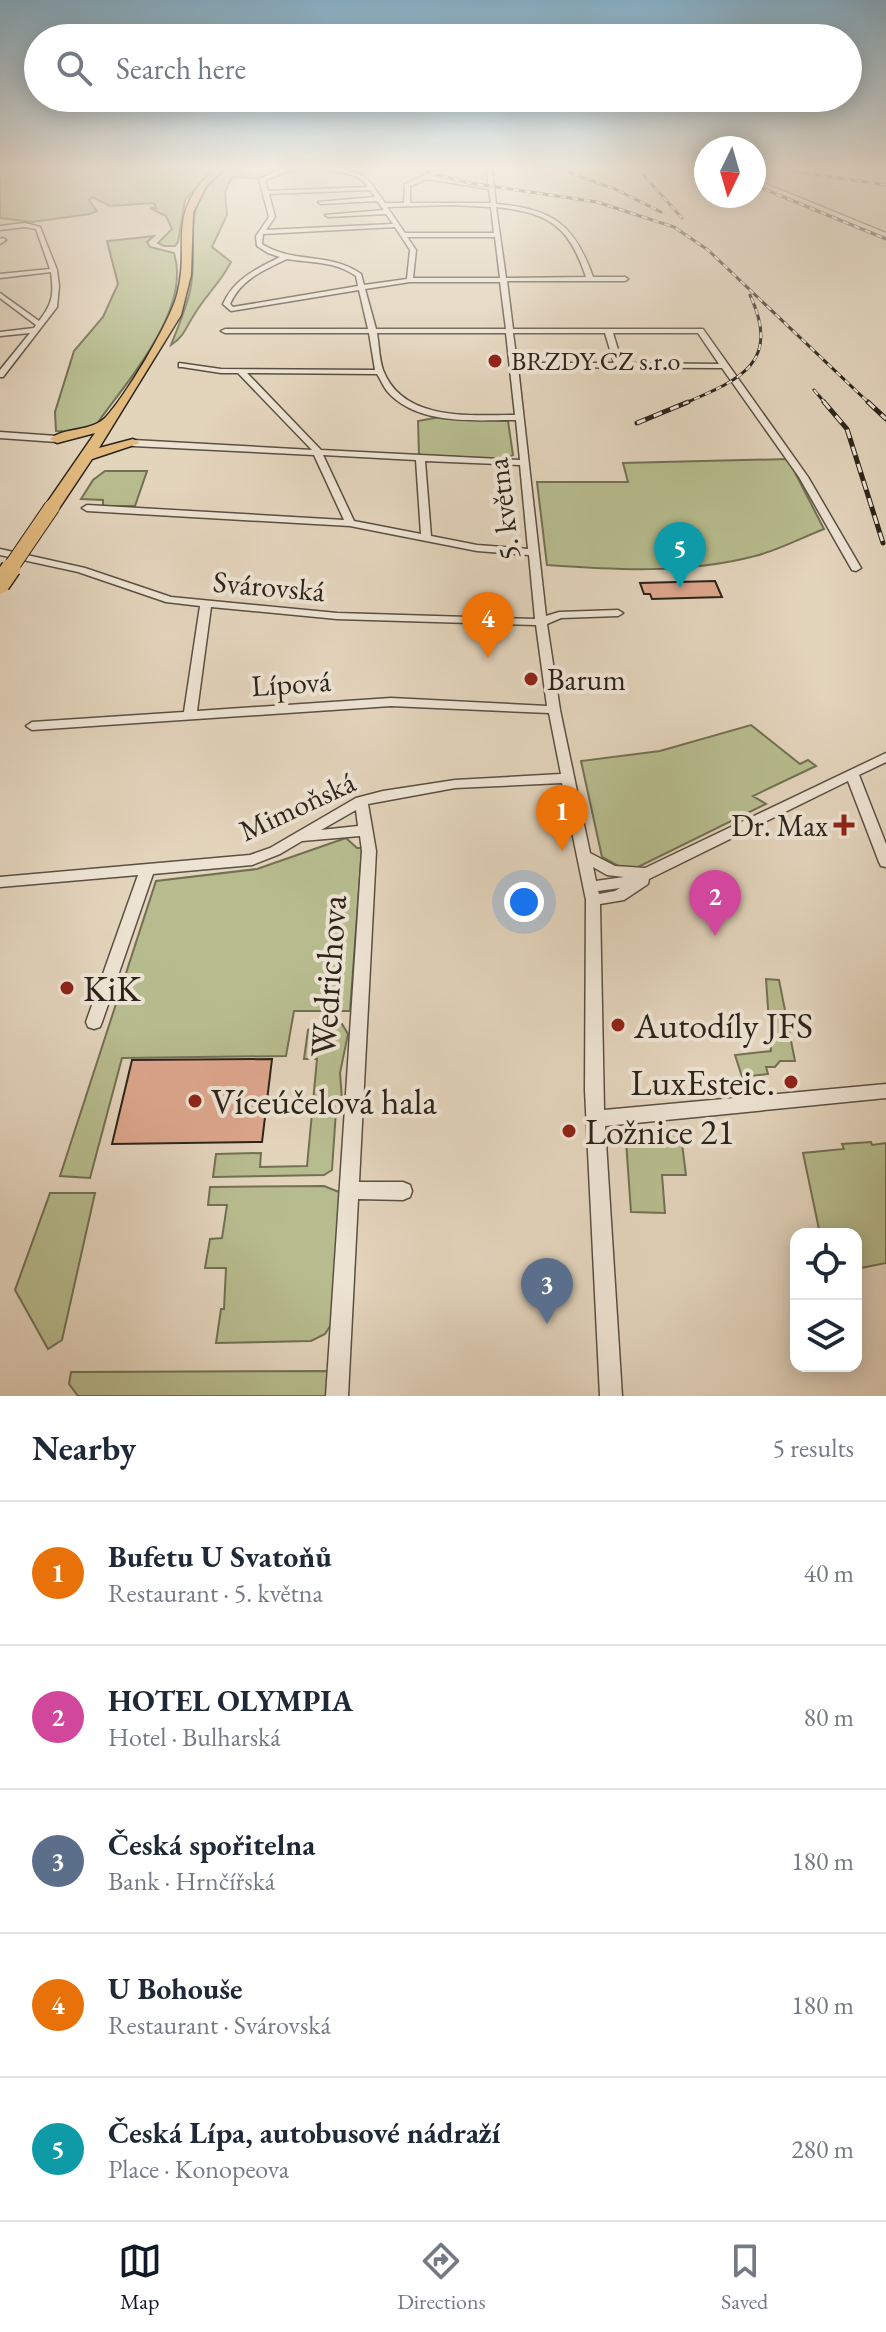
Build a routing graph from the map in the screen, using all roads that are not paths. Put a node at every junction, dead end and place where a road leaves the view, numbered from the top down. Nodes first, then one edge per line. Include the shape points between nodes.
1 (41, 235) edge
2 (187, 235) edge
3 (261, 235) edge
4 (404, 235) edge
5 (497, 235) edge
6 (569, 235) edge
7 (286, 257) junction
8 (54, 270) junction
9 (0, 276) edge
10 (590, 279) junction
11 (625, 279) dead end
12 (410, 280) junction
13 (502, 280) junction
14 (361, 289) junction
15 (0, 295) edge
16 (37, 327) junction
17 (508, 330) junction
18 (608, 330) junction
19 (225, 331) dead end
20 (373, 331) junction
21 (0, 334) edge
22 (182, 365) dead end
23 (514, 365) junction
24 (619, 366) junction
25 (726, 366) junction
26 (240, 371) junction
27 (380, 372) junction
28 (0, 375) edge
29 (518, 417) junction
30 (110, 422) junction
31 (0, 435) edge
32 (57, 439) junction
33 (133, 443) junction
34 (320, 454) junction
35 (86, 456) junction
36 (420, 459) junction
37 (524, 463) junction
38 (87, 508) dead end
39 (350, 523) junction
40 (426, 536) junction
41 (0, 552) edge
42 (533, 552) junction
43 (856, 568) dead end
44 (0, 584) edge
45 (206, 605) junction
46 (618, 613) dead end
47 (541, 622) junction
48 (554, 710) junction
49 (190, 715) junction
50 (32, 726) dead end
51 (886, 757) edge
52 (852, 774) junction
53 (568, 778) junction
54 (361, 801) junction
55 (367, 830) junction
56 (297, 838) junction
57 (585, 856) junction
58 (886, 862) edge
59 (147, 870) junction
60 (650, 872) junction
61 (0, 882) edge
62 (592, 894) junction
63 (94, 1022) dead end
64 (886, 1091) edge
65 (596, 1119) junction
66 (348, 1190) junction
67 (403, 1191) dead end
68 (337, 1396) edge
69 (611, 1396) edge

1 - 8 street
2 - 30 main road via 185,279 174,318
3 - 7 street via 259,245
4 - 12 street via 413,250
5 - 13 street, 5. května
6 - 10 street
7 - 14 street via 347,267 359,275
7 - 14 street via 237,285 226,304 231,309
8 - 9 street
8 - 16 street via 54,307
10 - 11 street
10 - 13 street
12 - 13 street
12 - 14 street
13 - 17 street, 5. května
14 - 20 street
15 - 16 street
16 - 21 street
16 - 28 street
17 - 18 street
17 - 20 street
17 - 23 street, 5. května
18 - 24 street
18 - 25 street via 700,331
19 - 20 street
20 - 27 street
22 - 26 street
23 - 24 street
23 - 29 street, 5. května
24 - 25 street
25 - 43 street via 803,477
26 - 27 street
26 - 34 street
27 - 29 street via 394,393 430,412
29 - 37 street, 5. května
30 - 32 main road
30 - 33 main road via 114,435
30 - 35 main road
31 - 32 street
32 - 35 main road via 77,446
33 - 34 street
33 - 35 main road
34 - 36 street
34 - 39 street
35 - 44 main road, bridge
36 - 37 street
36 - 40 street
37 - 42 street, 5. května
38 - 39 street
39 - 40 street
40 - 42 street via 477,548
41 - 45 street, Svárovská via 81,570 170,600
42 - 47 street, 5. května
45 - 47 street, Svárovská via 337,616
45 - 49 street
46 - 47 street, Svárovská via 559,615
47 - 48 street, 5. května
48 - 49 street, Lípová via 391,702
48 - 53 street, 5. května
49 - 50 street, Lípová
51 - 52 street
52 - 58 street
52 - 60 street
53 - 54 street, Mimoňská via 455,784
53 - 57 street, 5. května
54 - 55 street, Wedrichova
54 - 56 street, Mimoňská
55 - 56 street
55 - 66 street, Wedrichova
56 - 59 street, Mimoňská via 252,860
57 - 60 street via 612,871
57 - 62 street, 5. května
59 - 61 street, Mimoňská
59 - 63 street
60 - 62 street via 627,892
62 - 65 street, 5. května
64 - 65 street
65 - 69 street, 5. května
66 - 67 street
66 - 68 street, Wedrichova

